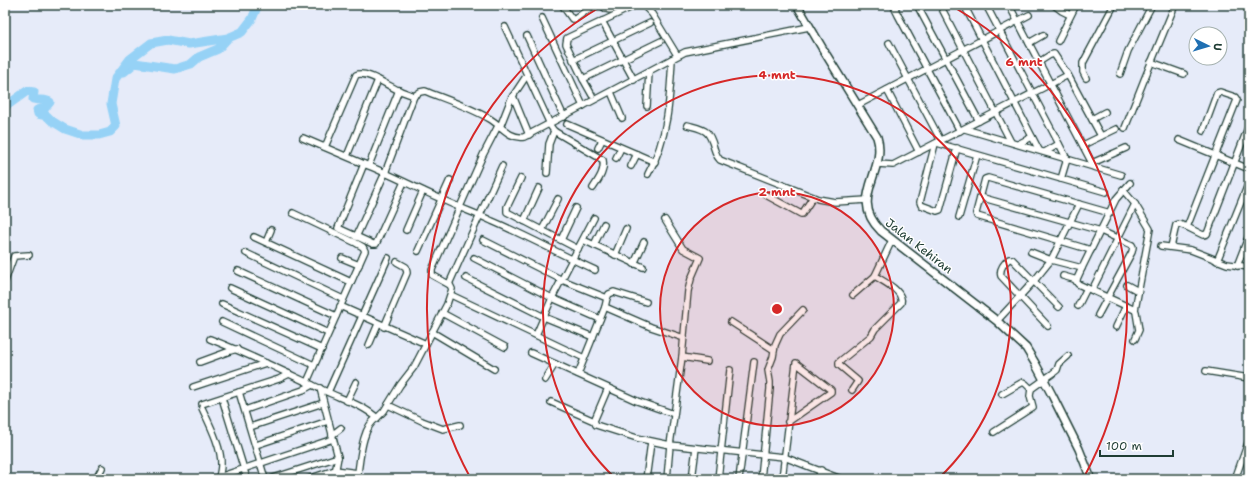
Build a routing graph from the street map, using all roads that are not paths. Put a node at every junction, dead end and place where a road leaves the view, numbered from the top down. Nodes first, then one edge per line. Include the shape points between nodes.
1 (562, 5) edge
2 (594, 5) edge
3 (602, 5) edge
4 (624, 5) edge
5 (643, 5) edge
6 (797, 5) edge
7 (897, 5) edge
8 (917, 5) edge
9 (940, 5) edge
10 (964, 5) edge
11 (986, 5) edge
12 (1009, 5) edge
13 (1054, 5) edge
14 (1076, 5) edge
15 (1114, 5) edge
16 (1152, 5) edge
17 (1175, 5) edge
18 (587, 7) edge
19 (632, 8) dead end
20 (1029, 15) dead end
21 (1070, 15) junction
22 (542, 18) dead end
23 (602, 21) junction
24 (1018, 21) junction
25 (650, 23) dead end
26 (505, 27) dead end
27 (809, 27) junction
28 (1000, 31) junction
29 (1043, 35) dead end
30 (527, 36) dead end
31 (983, 40) junction
32 (1058, 40) dead end
33 (613, 41) junction
34 (661, 41) dead end
35 (889, 43) dead end
36 (1029, 43) junction
37 (964, 50) junction
38 (677, 55) junction
39 (672, 59) junction
40 (946, 59) junction
41 (573, 60) junction
42 (623, 60) junction
43 (1039, 62) junction
44 (1151, 62) junction
45 (928, 69) junction
46 (649, 72) junction
47 (1120, 74) dead end
48 (1184, 74) dead end
49 (527, 75) junction
50 (1068, 75) junction
51 (1086, 78) dead end
52 (583, 79) junction
53 (908, 79) junction
54 (378, 80) junction
55 (634, 80) junction
56 (1050, 84) junction
57 (399, 90) junction
58 (887, 90) junction
59 (611, 92) junction
60 (1033, 93) junction
61 (592, 95) dead end
62 (414, 96) junction
63 (513, 96) junction
64 (1015, 102) junction
65 (858, 105) junction
66 (583, 106) junction
67 (647, 106) dead end
68 (996, 112) junction
69 (1105, 112) dead end
70 (564, 117) junction
71 (622, 118) dead end
72 (1092, 119) junction
73 (979, 121) junction
74 (550, 124) junction
75 (567, 124) dead end
76 (687, 125) dead end
77 (1249, 125) edge
78 (499, 127) junction
79 (1125, 128) dead end
80 (1116, 129) dead end
81 (962, 130) junction
82 (554, 131) junction
83 (1202, 131) dead end
84 (529, 135) junction
85 (1101, 136) junction
86 (1032, 137) junction
87 (303, 138) dead end
88 (602, 140) junction
89 (1179, 140) dead end
90 (1011, 142) junction
91 (938, 143) junction
92 (1018, 144) junction
93 (1059, 144) junction
94 (1083, 146) junction
95 (325, 147) junction
96 (598, 148) dead end
97 (621, 148) junction
98 (956, 148) junction
99 (1126, 148) dead end
100 (1039, 150) junction
101 (919, 152) junction
102 (1045, 152) junction
103 (637, 154) junction
104 (977, 154) junction
105 (1215, 154) junction
106 (347, 156) junction
107 (616, 158) dead end
108 (1066, 158) junction
109 (655, 162) junction
110 (1234, 162) junction
111 (367, 164) junction
112 (878, 164) junction
113 (1093, 165) junction
114 (502, 166) dead end
115 (631, 166) dead end
116 (1249, 169) edge
117 (385, 173) junction
118 (547, 173) dead end
119 (648, 174) dead end
120 (1121, 174) dead end
121 (521, 178) dead end
122 (1061, 179) junction
123 (450, 180) dead end
124 (404, 182) junction
125 (1249, 182) edge
126 (1130, 183) dead end
127 (539, 188) dead end
128 (594, 188) dead end
129 (1123, 190) junction
130 (423, 191) junction
131 (1106, 192) dead end
132 (766, 195) dead end
133 (980, 197) junction
134 (813, 198) junction
135 (440, 199) junction
136 (558, 199) dead end
137 (867, 200) junction
138 (1079, 204) junction
139 (1135, 204) junction
140 (460, 208) junction
141 (576, 208) dead end
142 (1110, 213) junction
143 (293, 214) dead end
144 (480, 216) junction
145 (959, 217) dead end
146 (594, 218) dead end
147 (665, 220) dead end
148 (524, 221) junction
149 (1070, 223) junction
150 (604, 224) dead end
151 (1187, 227) junction
152 (626, 229) dead end
153 (271, 230) dead end
154 (406, 230) dead end
155 (542, 230) junction
156 (1101, 231) junction
157 (1249, 235) edge
158 (356, 236) junction
159 (254, 237) dead end
160 (1118, 239) junction
161 (483, 240) dead end
162 (561, 240) junction
163 (583, 240) junction
164 (892, 240) junction
165 (1061, 241) junction
166 (266, 242) junction
167 (644, 242) dead end
168 (594, 245) junction
169 (1161, 246) dead end
170 (1171, 247) junction
171 (578, 249) junction
172 (1091, 250) junction
173 (418, 251) dead end
174 (1031, 252) dead end
175 (246, 253) dead end
176 (614, 254) junction
177 (29, 255) dead end
178 (342, 258) dead end
179 (388, 258) dead end
180 (474, 258) dead end
181 (573, 260) junction
182 (1051, 260) junction
183 (1217, 261) junction
184 (397, 262) dead end
185 (634, 264) junction
186 (359, 265) junction
187 (1237, 266) junction
188 (643, 267) dead end
189 (1249, 267) edge
190 (1082, 268) junction
191 (595, 270) dead end
192 (238, 271) dead end
193 (875, 276) junction
194 (1063, 276) dead end
195 (466, 278) dead end
196 (562, 280) junction
197 (1077, 280) junction
198 (5, 281) edge
199 (1034, 281) junction
200 (351, 282) junction
201 (449, 284) junction
202 (1127, 286) dead end
203 (230, 288) dead end
204 (1089, 289) junction
205 (1138, 291) junction
206 (451, 295) junction
207 (854, 296) dead end
208 (1019, 297) junction
209 (552, 298) junction
210 (607, 298) junction
211 (1108, 298) junction
212 (343, 299) junction
213 (646, 302) dead end
214 (222, 304) dead end
215 (340, 306) junction
216 (1078, 306) dead end
217 (1126, 306) junction
218 (605, 307) junction
219 (1059, 307) dead end
220 (803, 310) dead end
221 (1135, 310) junction
222 (442, 313) junction
223 (1098, 315) dead end
224 (336, 316) junction
225 (361, 316) junction
226 (544, 317) junction
227 (600, 319) junction
228 (997, 321) junction
229 (222, 322) dead end
230 (731, 322) dead end
231 (378, 324) junction
232 (1048, 326) dead end
233 (384, 327) junction
234 (1116, 327) dead end
235 (432, 332) junction
236 (328, 334) junction
237 (536, 335) junction
238 (593, 337) junction
239 (684, 338) junction
240 (1135, 338) dead end
241 (210, 339) dead end
242 (426, 344) junction
243 (369, 345) dead end
244 (505, 347) dead end
245 (237, 349) junction
246 (322, 349) junction
247 (774, 350) junction
248 (532, 354) dead end
249 (1068, 356) dead end
250 (682, 357) junction
251 (584, 358) junction
252 (707, 361) dead end
253 (200, 362) dead end
254 (754, 362) dead end
255 (266, 363) junction
256 (555, 364) junction
257 (314, 365) junction
258 (494, 369) dead end
259 (730, 370) dead end
260 (1206, 371) dead end
261 (289, 374) junction
262 (578, 374) junction
263 (1249, 378) edge
264 (545, 380) dead end
265 (1045, 381) junction
266 (356, 382) dead end
267 (310, 383) junction
268 (192, 387) dead end
269 (320, 388) junction
270 (608, 388) junction
271 (1031, 389) junction
272 (852, 390) dead end
273 (239, 392) junction
274 (328, 392) junction
275 (1002, 394) dead end
276 (222, 398) junction
277 (347, 401) junction
278 (551, 402) dead end
279 (323, 403) junction
280 (388, 405) junction
281 (245, 410) junction
282 (674, 414) junction
283 (377, 418) junction
284 (328, 421) junction
285 (594, 421) junction
286 (788, 422) junction
287 (460, 425) dead end
288 (250, 427) junction
289 (340, 428) dead end
290 (994, 432) dead end
291 (333, 437) junction
292 (1249, 440) edge
293 (650, 442) junction
294 (256, 445) junction
295 (670, 445) junction
296 (696, 448) junction
297 (721, 450) junction
298 (742, 453) junction
299 (763, 455) junction
300 (338, 456) junction
301 (784, 457) junction
302 (261, 462) junction
303 (102, 468) dead end
304 (243, 468) junction
305 (335, 470) junction
306 (821, 470) junction
307 (358, 476) edge
308 (219, 477) junction
309 (96, 479) edge
310 (213, 479) edge
311 (247, 479) edge
312 (265, 479) edge
313 (270, 479) edge
314 (308, 479) edge
315 (334, 479) edge
316 (646, 479) edge
317 (667, 479) edge
318 (692, 479) edge
319 (718, 479) edge
320 (739, 479) edge
321 (760, 479) edge
322 (782, 479) edge
323 (818, 479) edge
324 (841, 479) edge
325 (1091, 479) edge
326 (1236, 479) edge

1 - 18 street via 574,19
2 - 18 street
3 - 4 street via 609,11
5 - 38 street via 656,19
6 - 27 street, Jalan Kehiran
7 - 45 street via 895,9
8 - 40 street
9 - 37 street
10 - 31 street
11 - 28 street
12 - 24 street
13 - 21 street
14 - 21 street
15 - 51 street via 1083,63
16 - 47 street via 1128,51
17 - 44 street
19 - 23 street
20 - 24 street
21 - 32 street
22 - 66 street
23 - 33 street
23 - 41 street via 567,38 566,44
24 - 28 street
24 - 36 street
25 - 33 street
26 - 49 street
27 - 38 street
27 - 65 street, Jalan Kehiran
28 - 31 street
28 - 60 street
29 - 36 street
30 - 70 street
31 - 37 street
31 - 64 street
33 - 41 street
33 - 42 street
34 - 42 street
35 - 53 street
36 - 43 street
37 - 40 street
37 - 68 street
38 - 39 street
39 - 46 street
39 - 109 street via 667,116
40 - 45 street
40 - 73 street
41 - 52 street
42 - 52 street
42 - 55 street
43 - 50 street via 1054,54
43 - 56 street
44 - 48 street
44 - 79 street
45 - 53 street
45 - 81 street
46 - 55 street
46 - 67 street
49 - 63 street
49 - 74 street
50 - 56 street
50 - 72 street
52 - 61 street
53 - 58 street
53 - 91 street
54 - 57 street
54 - 95 street via 367,75 356,76
54 - 106 street
55 - 59 street
56 - 60 street
56 - 94 street
57 - 62 street
57 - 111 street
58 - 65 street
58 - 101 street
59 - 66 street
59 - 71 street
60 - 64 street
60 - 93 street
62 - 78 street via 425,91 485,116
62 - 117 street
63 - 78 street
63 - 84 street
64 - 68 street
64 - 86 street
65 - 112 street, Jalan Kehiran via 880,145
66 - 70 street
68 - 73 street
68 - 90 street
69 - 72 street
70 - 74 street
72 - 85 street
73 - 81 street
74 - 82 street
74 - 84 street
75 - 88 street
76 - 134 street via 710,134 720,160
77 - 110 street
78 - 84 street via 520,138
78 - 140 street via 483,155
80 - 85 street
81 - 90 street
81 - 91 street
82 - 118 street via 549,144
82 - 128 street via 603,160 601,177
83 - 105 street via 1217,93 1235,97 1237,100
85 - 94 street
86 - 92 street
86 - 100 street
87 - 95 street
88 - 96 street
88 - 97 street
89 - 105 street
90 - 92 street
91 - 98 street
91 - 98 street via 920,202 921,205 937,211 940,210
91 - 101 street
92 - 100 street
93 - 102 street
93 - 108 street
94 - 113 street
95 - 106 street
97 - 103 street
97 - 107 street
98 - 104 street
99 - 113 street
100 - 102 street
101 - 112 street via 893,165
102 - 108 street
103 - 109 street
103 - 115 street
104 - 122 street
104 - 145 street
105 - 110 street
105 - 151 street
106 - 111 street
108 - 113 street
108 - 122 street
109 - 119 street
110 - 116 street
110 - 151 street via 1207,234 1203,235
111 - 117 street
111 - 158 street via 338,228
112 - 137 street, Jalan Kehiran
113 - 120 street
114 - 144 street
117 - 124 street
117 - 158 street
121 - 148 street via 507,212
122 - 131 street
123 - 135 street
124 - 130 street
124 - 158 street via 376,244
125 - 183 street
126 - 129 street
127 - 148 street
129 - 139 street
129 - 142 street
130 - 135 street
130 - 154 street
132 - 134 street via 800,214
133 - 138 street via 986,178
133 - 149 street
133 - 165 street via 977,216
134 - 137 street via 826,202
135 - 140 street
135 - 173 street
136 - 155 street
137 - 164 street, Jalan Kehiran via 872,221
138 - 142 street
138 - 149 street
139 - 160 street
139 - 205 street via 1150,232
140 - 144 street
140 - 201 street via 432,273 434,277
141 - 162 street
142 - 156 street
143 - 186 street via 363,247 365,251
144 - 181 street
144 - 201 street
146 - 163 street
147 - 239 street via 683,249 700,258 689,285
148 - 155 street
149 - 156 street
149 - 165 street
150 - 168 street
151 - 170 street via 1176,225
152 - 176 street
153 - 166 street
155 - 162 street
156 - 160 street
156 - 172 street
157 - 187 street
159 - 166 street
160 - 204 street
160 - 211 street via 1132,245 1133,248
161 - 196 street
162 - 171 street
163 - 168 street
163 - 171 street
164 - 193 street
164 - 228 street, Jalan Kehiran
165 - 172 street
165 - 182 street
166 - 200 street
167 - 185 street
168 - 176 street
169 - 170 street
170 - 183 street via 1197,252
171 - 181 street
172 - 190 street
174 - 182 street
175 - 212 street
176 - 185 street
177 - 198 street via 14,256
178 - 186 street
179 - 225 street
180 - 209 street
181 - 191 street
181 - 196 street
182 - 190 street
182 - 199 street
183 - 187 street
184 - 233 street via 406,267 406,276
185 - 188 street
186 - 200 street
187 - 189 street
190 - 197 street
192 - 224 street
193 - 207 street
193 - 272 street via 900,294 902,299 871,336 839,362 839,365 858,380
194 - 197 street
195 - 226 street
196 - 209 street
196 - 210 street
197 - 204 street via 1077,283
199 - 208 street
199 - 208 street via 1012,259 1004,263 1001,276
199 - 219 street
200 - 212 street
201 - 206 street via 452,287
202 - 205 street
203 - 236 street
204 - 211 street
204 - 216 street
205 - 221 street
206 - 222 street
206 - 237 street
208 - 228 street
208 - 232 street
209 - 226 street
209 - 227 street
210 - 213 street via 616,292
210 - 218 street
211 - 217 street
211 - 223 street
212 - 215 street
214 - 246 street
215 - 224 street
215 - 225 street
217 - 221 street
217 - 234 street
218 - 227 street
218 - 239 street
220 - 247 street via 780,334
221 - 240 street via 1139,330
222 - 235 street
222 - 244 street
224 - 236 street
225 - 231 street
225 - 274 street
226 - 237 street
226 - 238 street
227 - 238 street
228 - 265 street, Jalan Kehiran via 1026,348
229 - 257 street
230 - 247 street
231 - 233 street
231 - 243 street
233 - 242 street
235 - 242 street
235 - 258 street
236 - 246 street
237 - 251 street
238 - 251 street
239 - 250 street
241 - 245 street
242 - 280 street
245 - 253 street
245 - 255 street
246 - 257 street
247 - 299 street via 768,370 770,389
248 - 256 street
249 - 265 street
250 - 252 street
250 - 282 street
251 - 262 street
254 - 298 street
255 - 261 street
255 - 268 street
256 - 262 street
256 - 264 street
257 - 267 street
259 - 297 street
260 - 263 street
261 - 267 street
261 - 273 street
262 - 270 street
265 - 271 street
265 - 325 street, Jalan Kehiran
266 - 277 street
267 - 269 street
267 - 281 street via 303,390
269 - 274 street
269 - 279 street
270 - 282 street
270 - 285 street
271 - 275 street via 1022,382
271 - 290 street via 1033,407
273 - 276 street
273 - 281 street
274 - 277 street
276 - 304 street
276 - 308 street via 202,406 222,464
277 - 283 street
278 - 285 street
279 - 284 street
279 - 288 street
280 - 283 street
280 - 287 street via 443,429
281 - 288 street
282 - 295 street
283 - 307 street via 371,422 367,431 360,455
284 - 291 street
284 - 294 street
285 - 293 street via 596,425
286 - 286 street via 794,378 796,364 831,392
286 - 301 street
288 - 294 street
289 - 291 street
291 - 300 street
291 - 302 street
292 - 326 street
293 - 295 street
293 - 316 street
294 - 302 street
295 - 296 street
295 - 317 street
296 - 297 street
296 - 318 street
297 - 298 street
297 - 319 street
298 - 299 street
298 - 320 street
299 - 301 street
299 - 321 street
300 - 305 street
300 - 313 street
301 - 306 street
301 - 322 street
302 - 304 street
302 - 312 street
303 - 309 street
304 - 308 street
304 - 311 street
305 - 307 street
305 - 314 street
305 - 315 street
306 - 323 street
306 - 324 street
308 - 310 street

